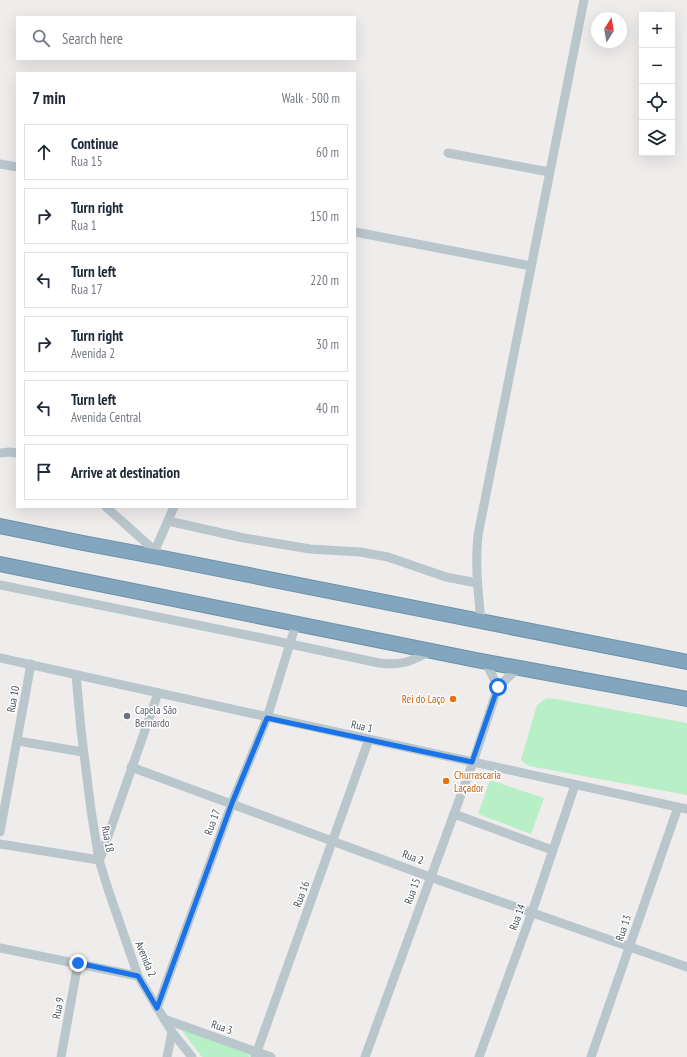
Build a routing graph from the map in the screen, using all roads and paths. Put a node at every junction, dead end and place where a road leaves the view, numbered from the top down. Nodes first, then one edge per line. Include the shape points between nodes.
1 (584, 0) edge
2 (448, 153) dead end
3 (0, 164) edge
4 (16, 167) edge
5 (549, 172) junction
6 (356, 232) edge
7 (531, 266) junction
8 (0, 453) edge
9 (16, 453) edge
10 (107, 508) edge
11 (174, 508) edge
12 (168, 521) junction
13 (0, 526) edge
14 (159, 554) junction
15 (0, 564) edge
16 (477, 583) junction
17 (0, 585) edge
18 (481, 621) junction
19 (296, 624) junction
20 (290, 644) junction
21 (431, 651) junction
22 (659, 657) junction
23 (0, 658) edge
24 (485, 661) junction
25 (687, 662) edge
26 (32, 664) junction
27 (518, 668) junction
28 (687, 668) edge
29 (76, 675) junction
30 (498, 687) junction
31 (687, 692) edge
32 (158, 693) junction
33 (659, 694) junction
34 (687, 699) edge
35 (267, 718) junction
36 (369, 739) junction
37 (18, 741) junction
38 (83, 752) junction
39 (472, 762) junction
40 (131, 767) junction
41 (575, 785) junction
42 (232, 803) junction
43 (678, 807) junction
44 (687, 809) edge
45 (454, 814) junction
46 (0, 832) edge
47 (333, 841) junction
48 (0, 844) edge
49 (552, 850) junction
50 (99, 860) junction
51 (430, 877) junction
52 (532, 912) junction
53 (630, 947) junction
54 (0, 948) edge
55 (78, 963) junction
56 (687, 967) edge
57 (138, 976) junction
58 (157, 1008) junction
59 (164, 1019) junction
60 (172, 1032) junction
61 (256, 1054) edge
62 (61, 1057) edge
63 (167, 1057) edge
64 (192, 1057) edge
65 (271, 1057) edge
66 (365, 1057) edge
67 (479, 1057) edge
68 (591, 1057) edge

1 - 5 street
2 - 5 street
3 - 4 street
5 - 7 street
6 - 7 street
7 - 16 street via 478,535
8 - 9 street
10 - 14 street
11 - 12 street
12 - 14 street
12 - 16 street via 310,550 360,552 388,557 446,577
13 - 14 highway via 83,544
14 - 18 highway
15 - 19 highway
16 - 18 street
17 - 20 street
18 - 22 highway
19 - 20 street, Rua 17
19 - 21 highway
20 - 21 street via 390,664 410,661
20 - 35 street, Rua 17
21 - 24 highway
22 - 25 highway
22 - 28 highway
23 - 26 street
24 - 27 highway
24 - 30 street
26 - 29 street, Rua 1
26 - 37 street, Rua 10
27 - 30 street
27 - 33 highway
29 - 32 street, Rua 1
29 - 38 street, Rua 18
30 - 39 street, Rua 15
31 - 33 highway via 667,690
32 - 35 street, Rua 1
32 - 40 street, Rua 18
33 - 34 highway
35 - 36 street, Rua 1
35 - 42 street, Rua 17
36 - 39 street, Rua 1
36 - 47 street, Rua 16
37 - 38 street
37 - 46 street, Rua 10
38 - 50 street, Rua 18
39 - 41 street, Rua 1
39 - 45 street, Rua 15
40 - 42 street, Rua 2
40 - 50 street, Rua 18
41 - 43 street, Rua 1
41 - 49 street, Rua 14
42 - 47 street, Rua 2
42 - 58 street, Rua 17
43 - 44 street, Rua 1
43 - 53 street, Rua 13
45 - 49 street
45 - 51 street, Rua 15
47 - 51 street, Rua 2
47 - 61 street, Rua 16
48 - 50 street
49 - 52 street, Rua 14
50 - 57 street, Avenida 2
51 - 52 street, Rua 2
51 - 66 street, Rua 15
52 - 53 street, Rua 2
52 - 67 street, Rua 14
53 - 56 street, Rua 2
53 - 68 street, Rua 13
54 - 55 street
55 - 57 street
55 - 62 street, Rua 9
57 - 58 street, Avenida 2
58 - 59 street, Avenida 2
59 - 60 street, Avenida 2
59 - 61 street, Rua 3
60 - 63 street
60 - 64 street, Avenida 2
61 - 65 street, Rua 3

